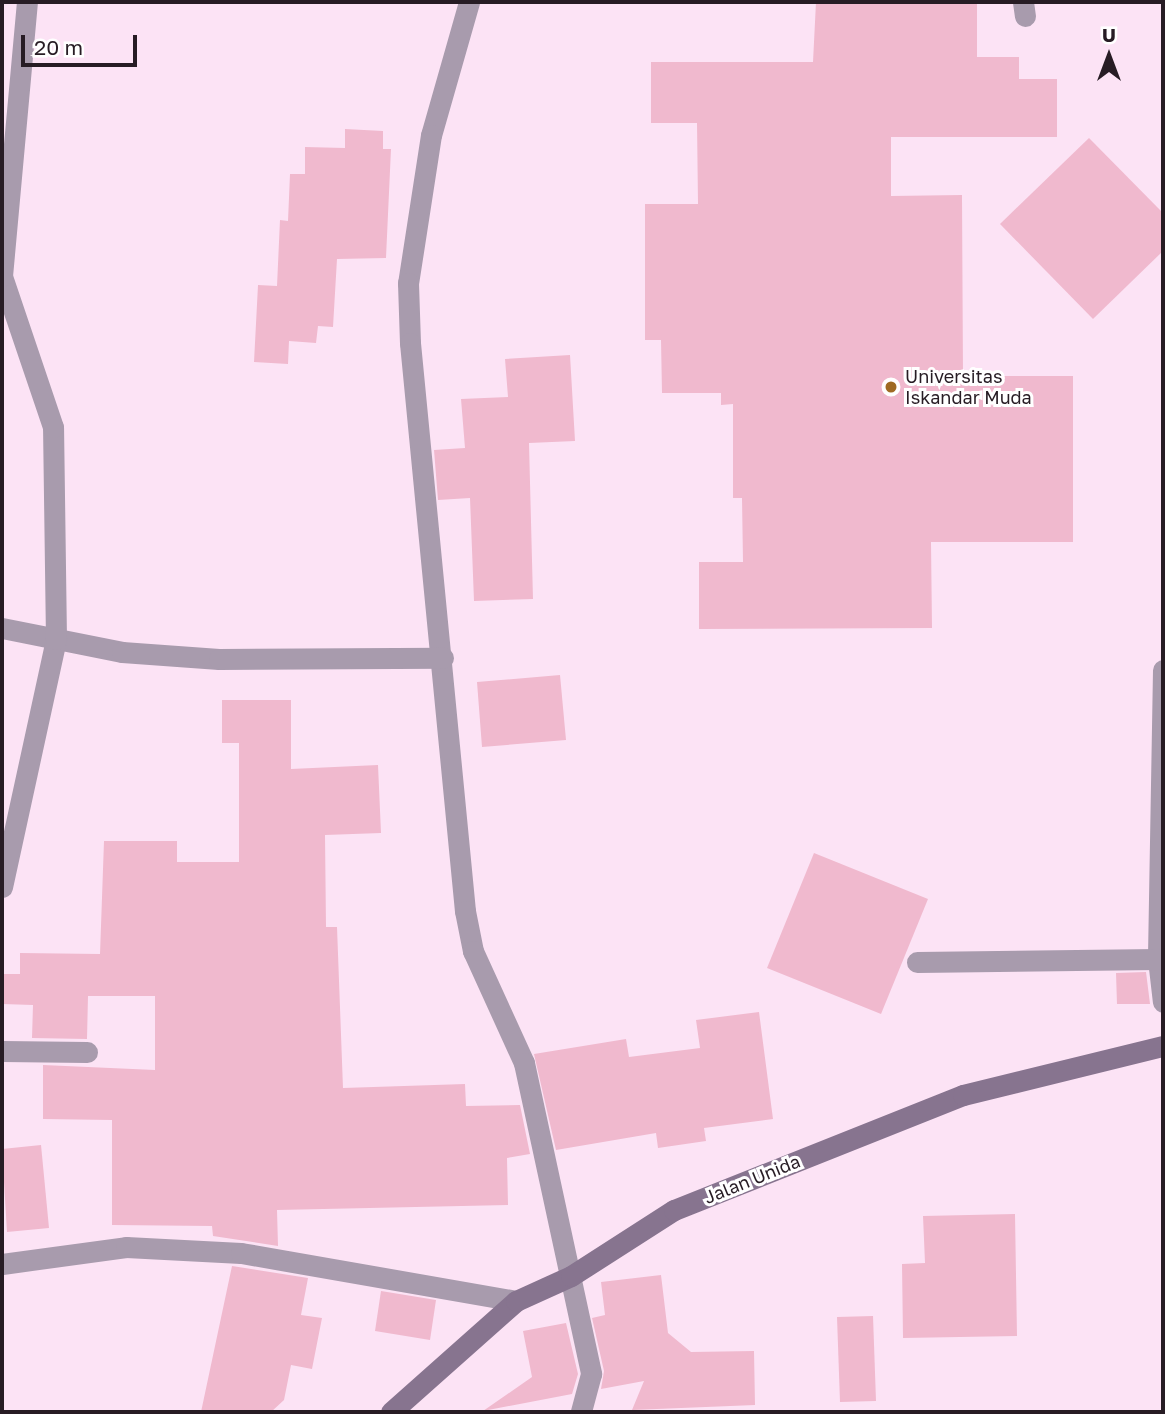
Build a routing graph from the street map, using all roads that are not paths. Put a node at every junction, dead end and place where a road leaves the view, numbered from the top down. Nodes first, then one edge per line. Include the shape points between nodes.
1 (27, 2) edge
2 (469, 2) edge
3 (2, 628) edge
4 (56, 639) junction
5 (443, 658) junction
6 (1163, 670) edge
7 (2, 887) edge
8 (1158, 959) junction
9 (917, 962) dead end
10 (1163, 1002) edge
11 (1163, 1046) edge
12 (2, 1051) edge
13 (87, 1052) dead end
14 (2, 1264) edge
15 (571, 1276) junction
16 (516, 1301) junction
17 (390, 1412) edge
18 (581, 1412) edge

1 - 4 street via 2,276 53,427
2 - 5 street via 439,93 408,283
3 - 4 street
4 - 5 street via 219,659
4 - 7 street
5 - 15 street via 474,951 524,1063
6 - 8 street
8 - 9 street
8 - 10 street
11 - 15 street, Jalan Unida via 951,1100 674,1210
12 - 13 street
14 - 16 street via 126,1247 241,1253
15 - 16 street, Jalan Unida
15 - 18 street via 591,1374
16 - 17 street, Jalan Unida

